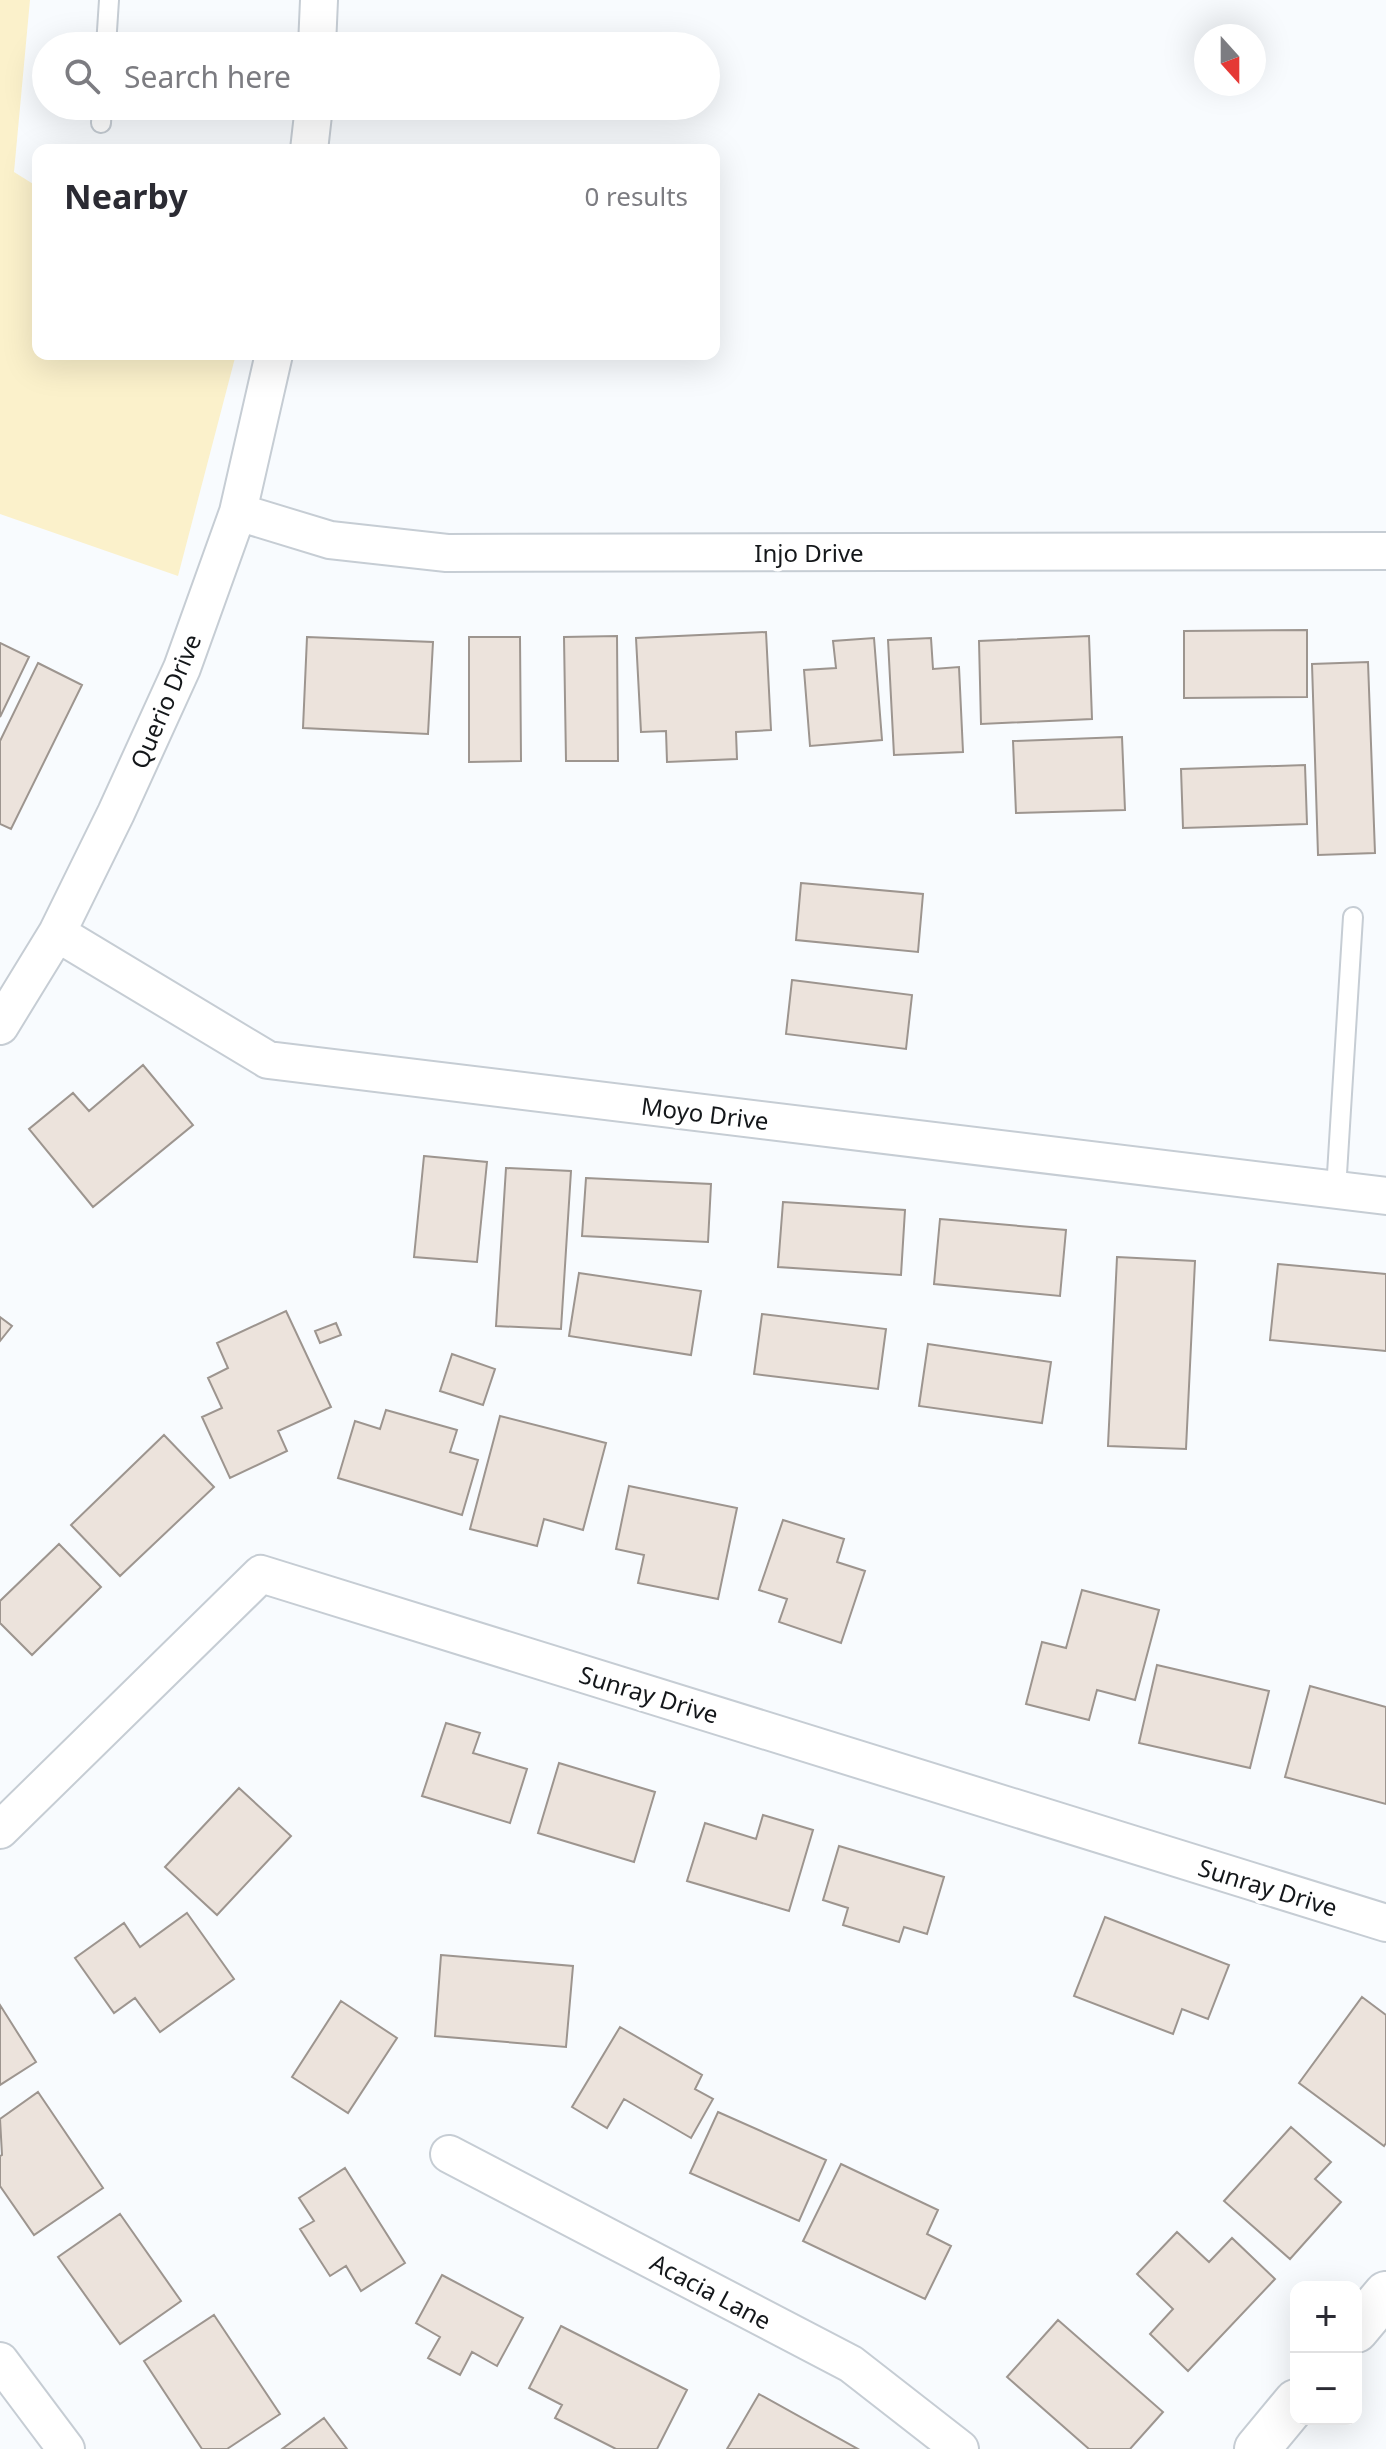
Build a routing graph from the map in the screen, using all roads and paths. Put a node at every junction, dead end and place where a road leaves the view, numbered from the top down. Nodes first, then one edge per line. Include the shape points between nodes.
1 (109, 0) edge
2 (319, 0) edge
3 (107, 32) edge
4 (318, 32) edge
5 (312, 120) edge
6 (310, 144) edge
7 (273, 360) edge
8 (238, 512) junction
9 (1386, 551) edge
10 (1353, 917) dead end
11 (57, 933) junction
12 (0, 1026) edge
13 (1336, 1190) junction
14 (1386, 1196) edge
15 (0, 1830) edge
16 (1386, 1923) edge
17 (449, 2154) dead end
18 (1386, 2294) edge
19 (1362, 2323) edge
20 (0, 2361) edge
21 (1290, 2409) edge
22 (66, 2449) edge
23 (960, 2449) edge
24 (1257, 2449) edge

1 - 3 lane
2 - 4 street
5 - 6 street
7 - 8 street, Querio Drive
8 - 9 street, Injo Drive via 330,540 447,553
8 - 11 street, Querio Drive via 182,668
10 - 13 lane
11 - 12 street, Querio Drive
11 - 13 street, Moyo Drive via 268,1060
13 - 14 street, Moyo Drive
15 - 16 street, Sunray Drive via 261,1574
17 - 23 street, Acacia Lane via 851,2364
18 - 19 street
20 - 22 street
21 - 24 street

